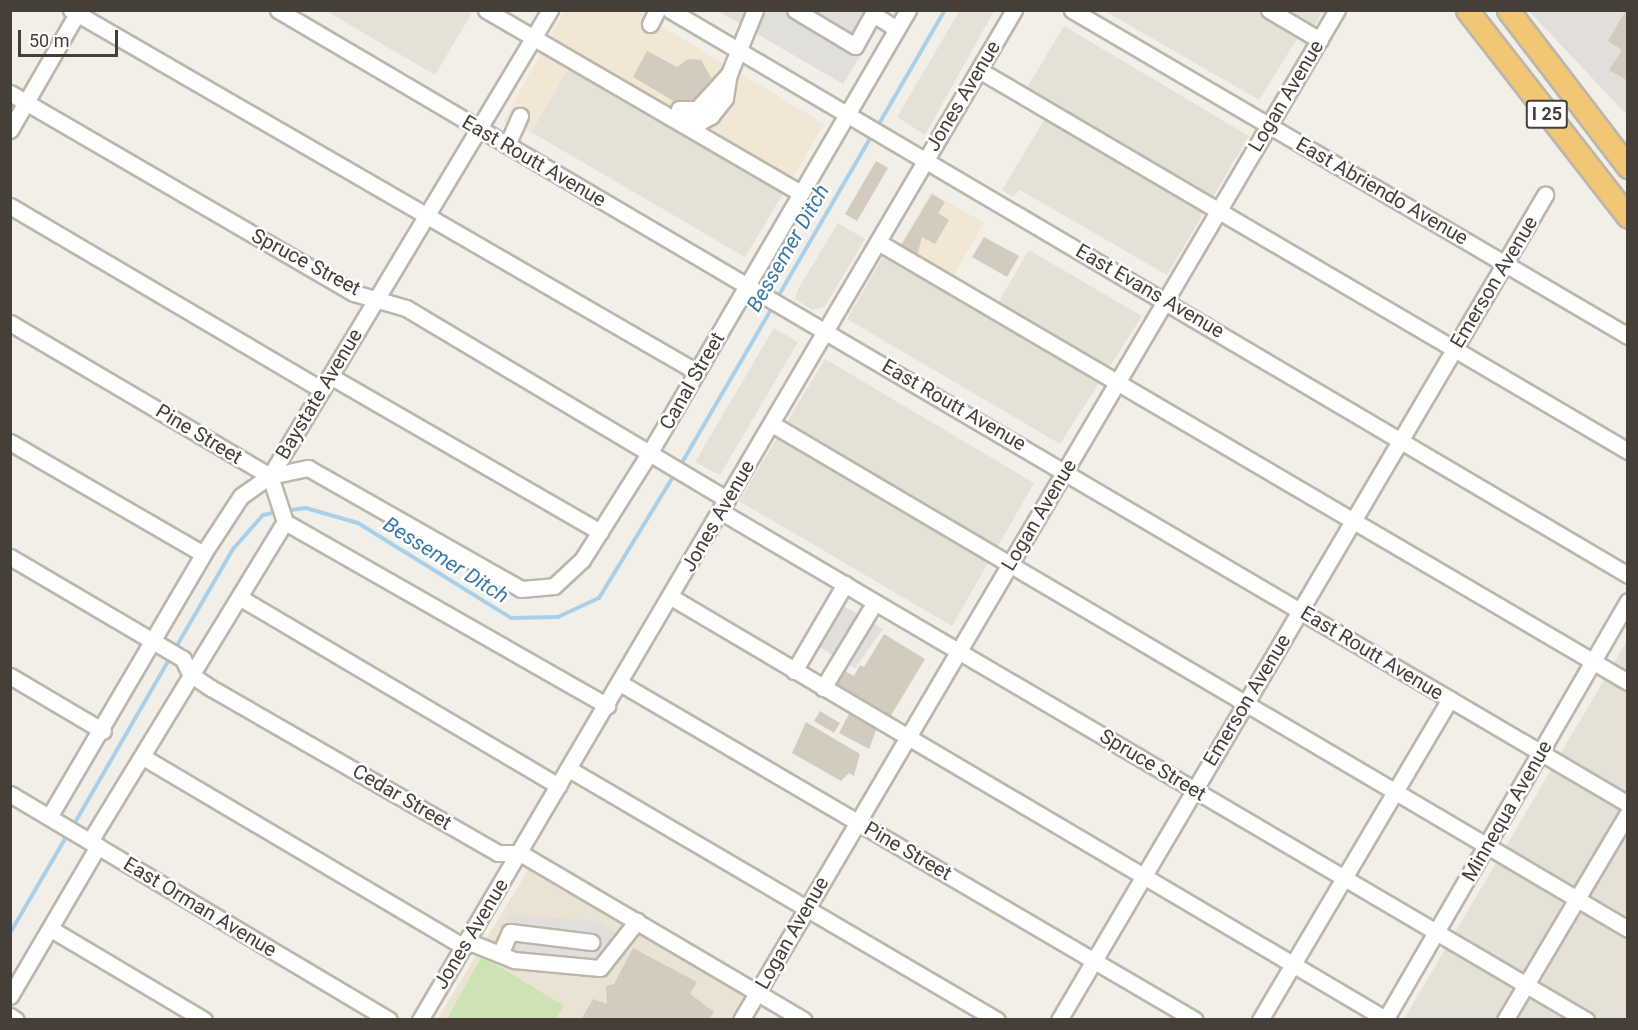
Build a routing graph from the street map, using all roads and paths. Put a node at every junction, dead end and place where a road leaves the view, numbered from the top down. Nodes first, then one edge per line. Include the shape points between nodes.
1 (278, 10) edge
2 (486, 10) edge
3 (550, 10) edge
4 (670, 10) edge
5 (755, 10) edge
6 (795, 10) edge
7 (908, 10) edge
8 (1014, 10) edge
9 (1072, 10) edge
10 (1269, 10) edge
11 (1337, 10) edge
12 (1467, 10) edge
13 (76, 12) edge
14 (1515, 18) edge
15 (897, 29) junction
16 (534, 38) junction
17 (1320, 40) junction
18 (737, 50) junction
19 (558, 52) junction
20 (979, 70) junction
21 (10, 93) edge
22 (27, 103) junction
23 (847, 115) junction
24 (520, 116) dead end
25 (1268, 126) junction
26 (479, 129) junction
27 (10, 130) edge
28 (1628, 144) edge
29 (507, 145) junction
30 (925, 160) junction
31 (1628, 167) edge
32 (801, 193) junction
33 (1545, 195) dead end
34 (10, 206) edge
35 (1217, 212) junction
36 (428, 215) junction
37 (1628, 217) edge
38 (878, 242) junction
39 (1506, 262) junction
40 (747, 284) junction
41 (378, 297) junction
42 (1164, 299) junction
43 (10, 323) edge
44 (826, 331) junction
45 (1628, 336) edge
46 (1453, 350) junction
47 (697, 372) junction
48 (330, 376) junction
49 (1117, 382) junction
50 (322, 390) junction
51 (772, 424) junction
52 (1402, 438) junction
53 (10, 442) edge
54 (1628, 451) edge
55 (650, 452) junction
56 (1066, 470) junction
57 (270, 476) junction
58 (723, 505) junction
59 (1353, 520) junction
60 (285, 522) junction
61 (600, 532) junction
62 (203, 554) junction
63 (10, 557) edge
64 (1008, 566) junction
65 (1628, 575) edge
66 (845, 584) junction
67 (238, 597) junction
68 (671, 597) junction
69 (1628, 601) edge
70 (875, 602) junction
71 (1300, 610) junction
72 (156, 642) junction
73 (958, 650) junction
74 (1593, 661) junction
75 (794, 671) junction
76 (190, 674) junction
77 (10, 676) edge
78 (620, 682) junction
79 (1628, 682) edge
80 (823, 688) junction
81 (1450, 699) junction
82 (607, 706) junction
83 (1244, 706) junction
84 (103, 731) junction
85 (908, 738) junction
86 (1541, 753) junction
87 (143, 757) junction
88 (569, 769) junction
89 (558, 786) junction
90 (1194, 790) junction
91 (1394, 792) junction
92 (10, 794) edge
93 (1628, 804) edge
94 (1628, 813) edge
95 (49, 817) junction
96 (857, 821) junction
97 (94, 844) junction
98 (1487, 845) junction
99 (520, 853) junction
100 (1144, 875) junction
101 (1344, 878) junction
102 (1576, 899) junction
103 (806, 908) junction
104 (637, 921) junction
105 (51, 929) junction
106 (1628, 929) edge
107 (1436, 932) junction
108 (591, 942) dead end
109 (465, 944) junction
110 (500, 954) junction
111 (1094, 959) junction
112 (1294, 964) junction
113 (1525, 984) junction
114 (757, 992) junction
115 (10, 996) edge
116 (10, 1016) edge
117 (1386, 1019) edge
118 (16, 1020) edge
119 (204, 1020) edge
120 (389, 1020) edge
121 (420, 1020) edge
122 (741, 1020) edge
123 (804, 1020) edge
124 (997, 1020) edge
125 (1059, 1020) edge
126 (1195, 1020) edge
127 (1260, 1020) edge
128 (1505, 1020) edge
129 (1586, 1020) edge

1 - 26 street, East Routt Avenue
2 - 16 street
3 - 16 street, Baystate Avenue
4 - 18 street, East Evans Avenue
5 - 18 street
6 - 15 street via 855,46 873,14
7 - 15 street, Canal Street
8 - 20 street, Jones Avenue
9 - 25 street, East Abriendo Avenue
10 - 17 street
11 - 17 street, Logan Avenue
12 - 37 highway, I 25
13 - 22 street
13 - 36 street
14 - 28 highway
14 - 31 highway, I 25
15 - 23 street, Canal Street
16 - 19 street
16 - 26 street, Baystate Avenue
17 - 25 street, Logan Avenue
18 - 19 street via 729,74 697,109 682,112 567,45
18 - 23 street, East Evans Avenue
19 - 32 street
20 - 30 street, Jones Avenue
20 - 35 street
21 - 22 street, Spruce Street
22 - 27 street
22 - 41 street, Spruce Street via 354,292
23 - 30 street, East Evans Avenue
23 - 32 street, Canal Street
24 - 29 street
25 - 35 street, Logan Avenue
25 - 39 street, East Abriendo Avenue
26 - 29 street, East Routt Avenue
26 - 36 street, Baystate Avenue
29 - 40 street, East Routt Avenue
30 - 38 street, Jones Avenue
30 - 42 street, East Evans Avenue
32 - 40 street, Canal Street
33 - 39 street, Emerson Avenue
34 - 50 street
35 - 42 street, Logan Avenue
35 - 46 street
36 - 41 street, Baystate Avenue
36 - 47 street
38 - 44 street, Jones Avenue
38 - 49 street
39 - 45 street, East Abriendo Avenue
39 - 46 street, Emerson Avenue
40 - 44 street, East Routt Avenue
40 - 47 street, Canal Street
41 - 48 street, Baystate Avenue
41 - 55 street, Spruce Street via 406,308
42 - 49 street, Logan Avenue
42 - 52 street, East Evans Avenue
43 - 57 street, Pine Street
44 - 51 street, Jones Avenue
44 - 56 street, East Routt Avenue
46 - 52 street, Emerson Avenue
46 - 54 street
47 - 55 street, Canal Street
48 - 50 street, Baystate Avenue
48 - 61 street
49 - 56 street, Logan Avenue
49 - 59 street
50 - 57 street, Baystate Avenue
51 - 58 street, Jones Avenue
51 - 64 street
52 - 59 street, Emerson Avenue
52 - 65 street, East Evans Avenue
53 - 62 street
55 - 58 street, Spruce Street via 683,472
55 - 61 street, Canal Street
56 - 64 street, Logan Avenue
56 - 71 street, East Routt Avenue
57 - 60 street, Baystate Avenue
57 - 61 street, Canal Street via 308,468 521,589 554,586 582,560
57 - 62 street via 241,496
58 - 66 street, Spruce Street
58 - 68 street, Jones Avenue
59 - 71 street, Emerson Avenue
59 - 74 street
60 - 67 street
60 - 82 street
62 - 72 street
63 - 72 street
64 - 73 street, Logan Avenue
64 - 83 street
66 - 70 street, Spruce Street
66 - 75 street
67 - 76 street
67 - 89 street
68 - 75 street
68 - 78 street, Jones Avenue
69 - 74 street, Minnequa Avenue
70 - 73 street, Spruce Street
70 - 80 street
71 - 81 street, East Routt Avenue
71 - 83 street, Emerson Avenue
72 - 76 street via 183,659
72 - 84 street
73 - 85 street, Logan Avenue
73 - 90 street, Spruce Street
74 - 79 street
74 - 86 street, Minnequa Avenue
75 - 80 street
76 - 87 street
76 - 99 street, Cedar Street via 498,853
77 - 84 street
78 - 82 street, Jones Avenue
78 - 96 street, Pine Street
80 - 85 street
81 - 86 street, East Routt Avenue
81 - 91 street
82 - 88 street, Jones Avenue
83 - 90 street, Emerson Avenue
83 - 91 street
84 - 95 street
85 - 96 street, Logan Avenue
85 - 100 street
86 - 93 street, East Routt Avenue
86 - 98 street, Minnequa Avenue
87 - 97 street
87 - 109 street
88 - 89 street, Jones Avenue
88 - 103 street
89 - 99 street, Jones Avenue
90 - 100 street, Emerson Avenue
90 - 101 street, Spruce Street
91 - 98 street
91 - 101 street
92 - 95 street, East Orman Avenue
94 - 102 street
95 - 97 street, East Orman Avenue
96 - 103 street, Logan Avenue
96 - 111 street, Pine Street
97 - 105 street
97 - 120 street, East Orman Avenue
98 - 102 street
98 - 107 street, Minnequa Avenue
99 - 104 street, Cedar Street
99 - 109 street, Jones Avenue
100 - 111 street, Emerson Avenue
100 - 112 street
101 - 107 street, Spruce Street
101 - 112 street
102 - 106 street
102 - 113 street
103 - 114 street, Logan Avenue
103 - 124 street
104 - 110 street via 600,968
104 - 114 street, Cedar Street
105 - 115 street
105 - 119 street
107 - 113 street, Spruce Street
107 - 117 street, Minnequa Avenue
108 - 110 street via 510,932
109 - 110 street
109 - 121 street, Jones Avenue
111 - 125 street, Emerson Avenue
111 - 126 street, Pine Street
112 - 117 street
112 - 127 street
113 - 128 street
113 - 129 street, Spruce Street
114 - 122 street, Logan Avenue
114 - 123 street, Cedar Street
116 - 118 street

